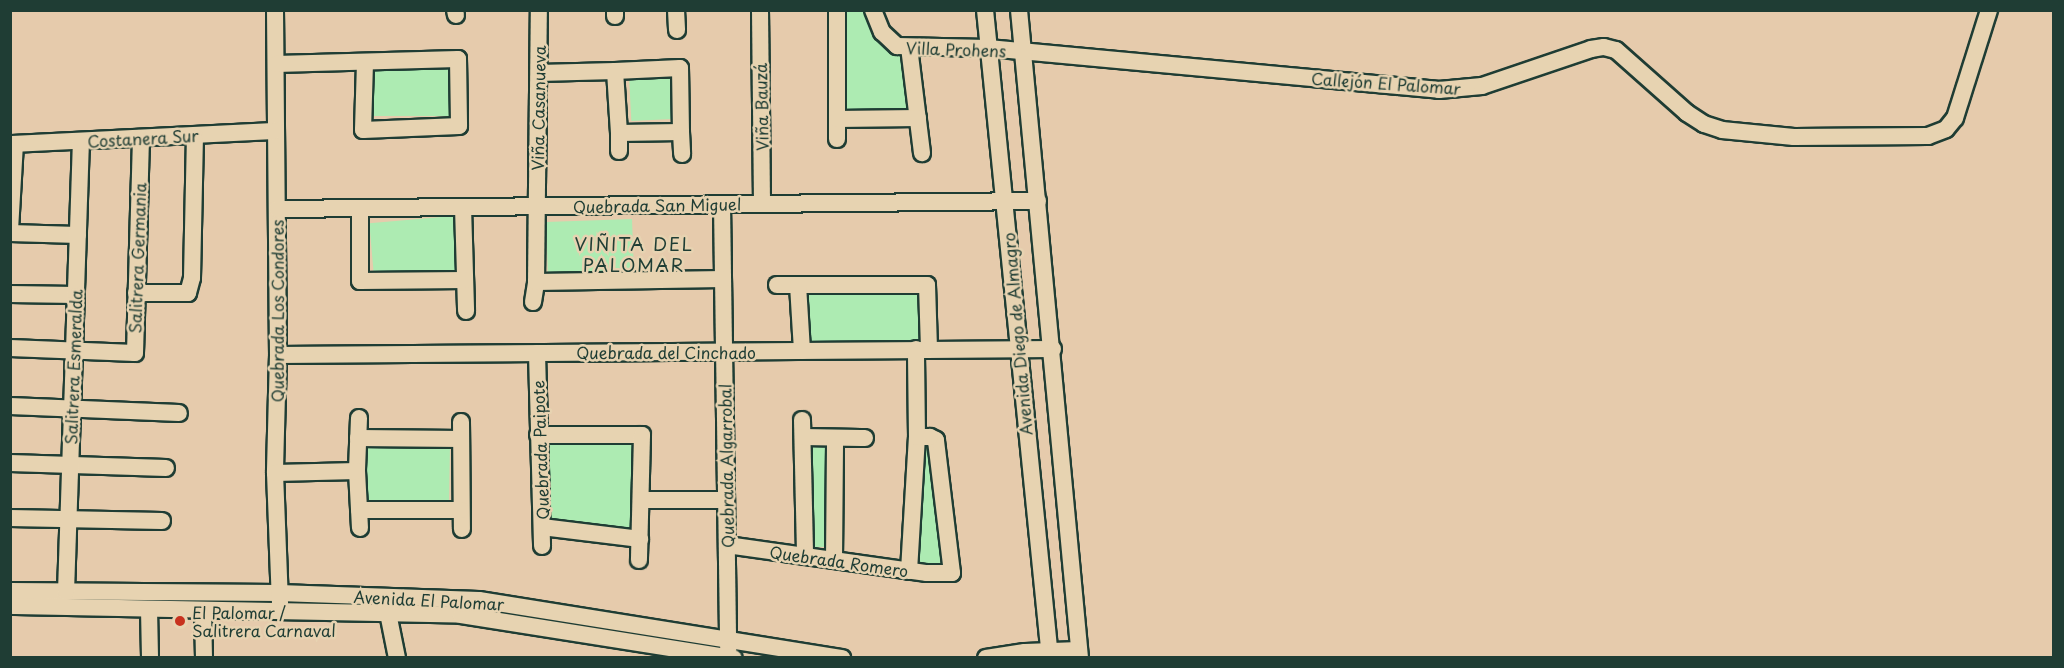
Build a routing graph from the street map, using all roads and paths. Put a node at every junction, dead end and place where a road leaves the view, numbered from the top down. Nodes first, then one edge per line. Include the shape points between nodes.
1 (275, 10) edge
2 (539, 10) edge
3 (676, 10) edge
4 (760, 10) edge
5 (837, 10) edge
6 (873, 10) edge
7 (985, 10) edge
8 (1019, 10) edge
9 (1989, 10) edge
10 (678, 30) dead end
11 (909, 47) junction
12 (988, 48) junction
13 (1023, 52) junction
14 (365, 63) junction
15 (276, 64) junction
16 (615, 71) junction
17 (539, 74) junction
18 (918, 118) junction
19 (837, 119) junction
20 (276, 131) junction
21 (681, 132) junction
22 (619, 133) junction
23 (195, 136) junction
24 (141, 138) junction
25 (837, 139) dead end
26 (81, 141) junction
27 (13, 144) edge
28 (619, 151) dead end
29 (922, 153) dead end
30 (682, 154) dead end
31 (1038, 201) junction
32 (1005, 202) junction
33 (722, 204) junction
34 (762, 204) junction
35 (537, 206) junction
36 (463, 207) junction
37 (360, 208) junction
38 (277, 209) junction
39 (10, 232) edge
40 (78, 235) junction
41 (723, 279) junction
42 (465, 280) junction
43 (536, 282) junction
44 (777, 285) dead end
45 (798, 285) junction
46 (136, 292) junction
47 (10, 294) edge
48 (76, 296) junction
49 (533, 303) dead end
50 (466, 311) dead end
51 (10, 348) edge
52 (923, 349) junction
53 (1018, 349) junction
54 (1053, 349) junction
55 (74, 350) junction
56 (801, 351) junction
57 (724, 352) junction
58 (537, 353) junction
59 (278, 355) junction
60 (10, 406) edge
61 (72, 408) junction
62 (178, 412) dead end
63 (359, 418) dead end
64 (802, 420) dead end
65 (461, 422) dead end
66 (538, 435) junction
67 (803, 437) junction
68 (917, 437) junction
69 (358, 438) junction
70 (835, 438) junction
71 (865, 438) dead end
72 (461, 439) junction
73 (10, 463) edge
74 (70, 465) junction
75 (166, 468) dead end
76 (357, 471) junction
77 (275, 473) junction
78 (641, 500) junction
79 (726, 500) junction
80 (358, 510) junction
81 (461, 510) junction
82 (10, 518) edge
83 (68, 520) junction
84 (162, 522) dead end
85 (542, 527) junction
86 (360, 528) dead end
87 (462, 529) dead end
88 (640, 539) junction
89 (727, 545) junction
90 (542, 546) dead end
91 (805, 556) junction
92 (639, 560) dead end
93 (834, 560) junction
94 (909, 571) junction
95 (10, 591) edge
96 (66, 592) junction
97 (279, 593) junction
98 (384, 596) junction
99 (10, 606) edge
100 (149, 609) junction
101 (203, 610) junction
102 (281, 612) junction
103 (389, 614) junction
104 (730, 651) edge
105 (669, 652) edge
106 (1049, 654) edge
107 (1080, 654) edge
108 (150, 657) edge
109 (204, 657) edge
110 (397, 657) edge
111 (842, 657) edge
112 (986, 657) edge

1 - 15 street, Quebrada Los Condores
2 - 17 street, Viña Casanueva
3 - 10 street
4 - 34 street, Viña Bauzá
5 - 19 street
6 - 11 street, Villa Prohens via 889,41
7 - 12 street, Avenida Diego de Almagro
8 - 13 street, Avenida Diego de Almagro
9 - 13 street, Callejón El Palomar via 1955,118 1946,129 1928,136 1794,137 1713,128 1687,113 1616,50 1604,47 1482,86 1452,90
11 - 12 street, Villa Prohens
11 - 18 street
12 - 13 street, Villa Prohens
12 - 32 street, Avenida Diego de Almagro
13 - 31 street, Avenida Diego de Almagro
14 - 14 street via 458,59 459,126 363,130
14 - 15 street
15 - 20 street, Quebrada Los Condores
16 - 17 street
16 - 21 street via 680,68
16 - 22 street
17 - 35 street, Viña Casanueva
18 - 19 street
18 - 29 street
19 - 25 street
20 - 23 street, Costanera Sur
20 - 38 street, Quebrada Los Condores
21 - 22 street
21 - 30 street
22 - 28 street
23 - 24 street, Costanera Sur
23 - 46 street via 192,278 188,293
24 - 26 street, Costanera Sur
24 - 46 street, Salitrera Germania
26 - 27 street, Costanera Sur
26 - 40 street, Salitrera Esmeralda
27 - 39 street
31 - 32 street, Quebrada San Miguel
31 - 54 street, Avenida Diego de Almagro
32 - 34 street, Quebrada San Miguel
32 - 53 street, Avenida Diego de Almagro
33 - 34 street, Quebrada San Miguel
33 - 35 street, Quebrada San Miguel
33 - 41 street, Quebrada Algarrobal
35 - 36 street, Quebrada San Miguel
35 - 43 street, Viña Casanueva
36 - 37 street, Quebrada San Miguel
36 - 42 street
37 - 38 street, Quebrada San Miguel
37 - 42 street via 360,281
38 - 59 street, Quebrada Los Condores
39 - 40 street
40 - 48 street, Salitrera Esmeralda
41 - 43 street
41 - 57 street, Quebrada Algarrobal
42 - 50 street
43 - 49 street, Viña Casanueva
44 - 45 street
45 - 52 street via 927,285
45 - 56 street
46 - 55 street, Salitrera Germania via 135,353
47 - 48 street
48 - 55 street, Salitrera Esmeralda
51 - 55 street
52 - 53 street, Quebrada del Cinchado
52 - 56 street, Quebrada del Cinchado
52 - 68 street
53 - 54 street, Quebrada del Cinchado
53 - 106 street, Avenida Diego de Almagro
54 - 107 street, Avenida Diego de Almagro
55 - 61 street, Salitrera Esmeralda
56 - 57 street, Quebrada del Cinchado
57 - 58 street, Quebrada del Cinchado
57 - 79 street, Quebrada Algarrobal
58 - 59 street, Quebrada del Cinchado
58 - 66 street, Quebrada Paipote
59 - 77 street, Quebrada Los Condores
60 - 61 street
61 - 62 street
61 - 74 street, Salitrera Esmeralda
63 - 69 street
64 - 67 street
65 - 72 street
66 - 78 street via 642,435
66 - 85 street, Quebrada Paipote
67 - 70 street
67 - 91 street
68 - 94 street
68 - 94 street, Quebrada Romero via 936,441 952,573
69 - 72 street
69 - 76 street
70 - 71 street
70 - 93 street
72 - 81 street
73 - 74 street
74 - 75 street
74 - 83 street, Salitrera Esmeralda
76 - 77 street
76 - 80 street
77 - 97 street, Quebrada Los Condores
78 - 79 street
78 - 88 street
79 - 89 street, Quebrada Algarrobal
80 - 81 street
80 - 86 street
81 - 87 street
82 - 83 street
83 - 84 street
83 - 96 street, Salitrera Esmeralda
85 - 88 street
85 - 90 street, Quebrada Paipote
88 - 92 street
89 - 91 street, Quebrada Romero
89 - 104 street, Quebrada Algarrobal
91 - 93 street, Quebrada Romero
93 - 94 street, Quebrada Romero
95 - 96 street, Avenida El Palomar
96 - 97 street, Avenida El Palomar
97 - 98 street, Avenida El Palomar
97 - 102 street, Quebrada Los Condores
98 - 103 street
98 - 104 street, Avenida El Palomar via 479,600
99 - 100 street, Avenida El Palomar
100 - 101 street, Avenida El Palomar
100 - 108 street
101 - 102 street, Avenida El Palomar
101 - 109 street
102 - 103 street, Avenida El Palomar
103 - 105 street, Avenida El Palomar via 461,615
103 - 110 street
104 - 105 street, Avenida El Palomar
104 - 111 street, Avenida El Palomar
106 - 107 street
106 - 112 street

